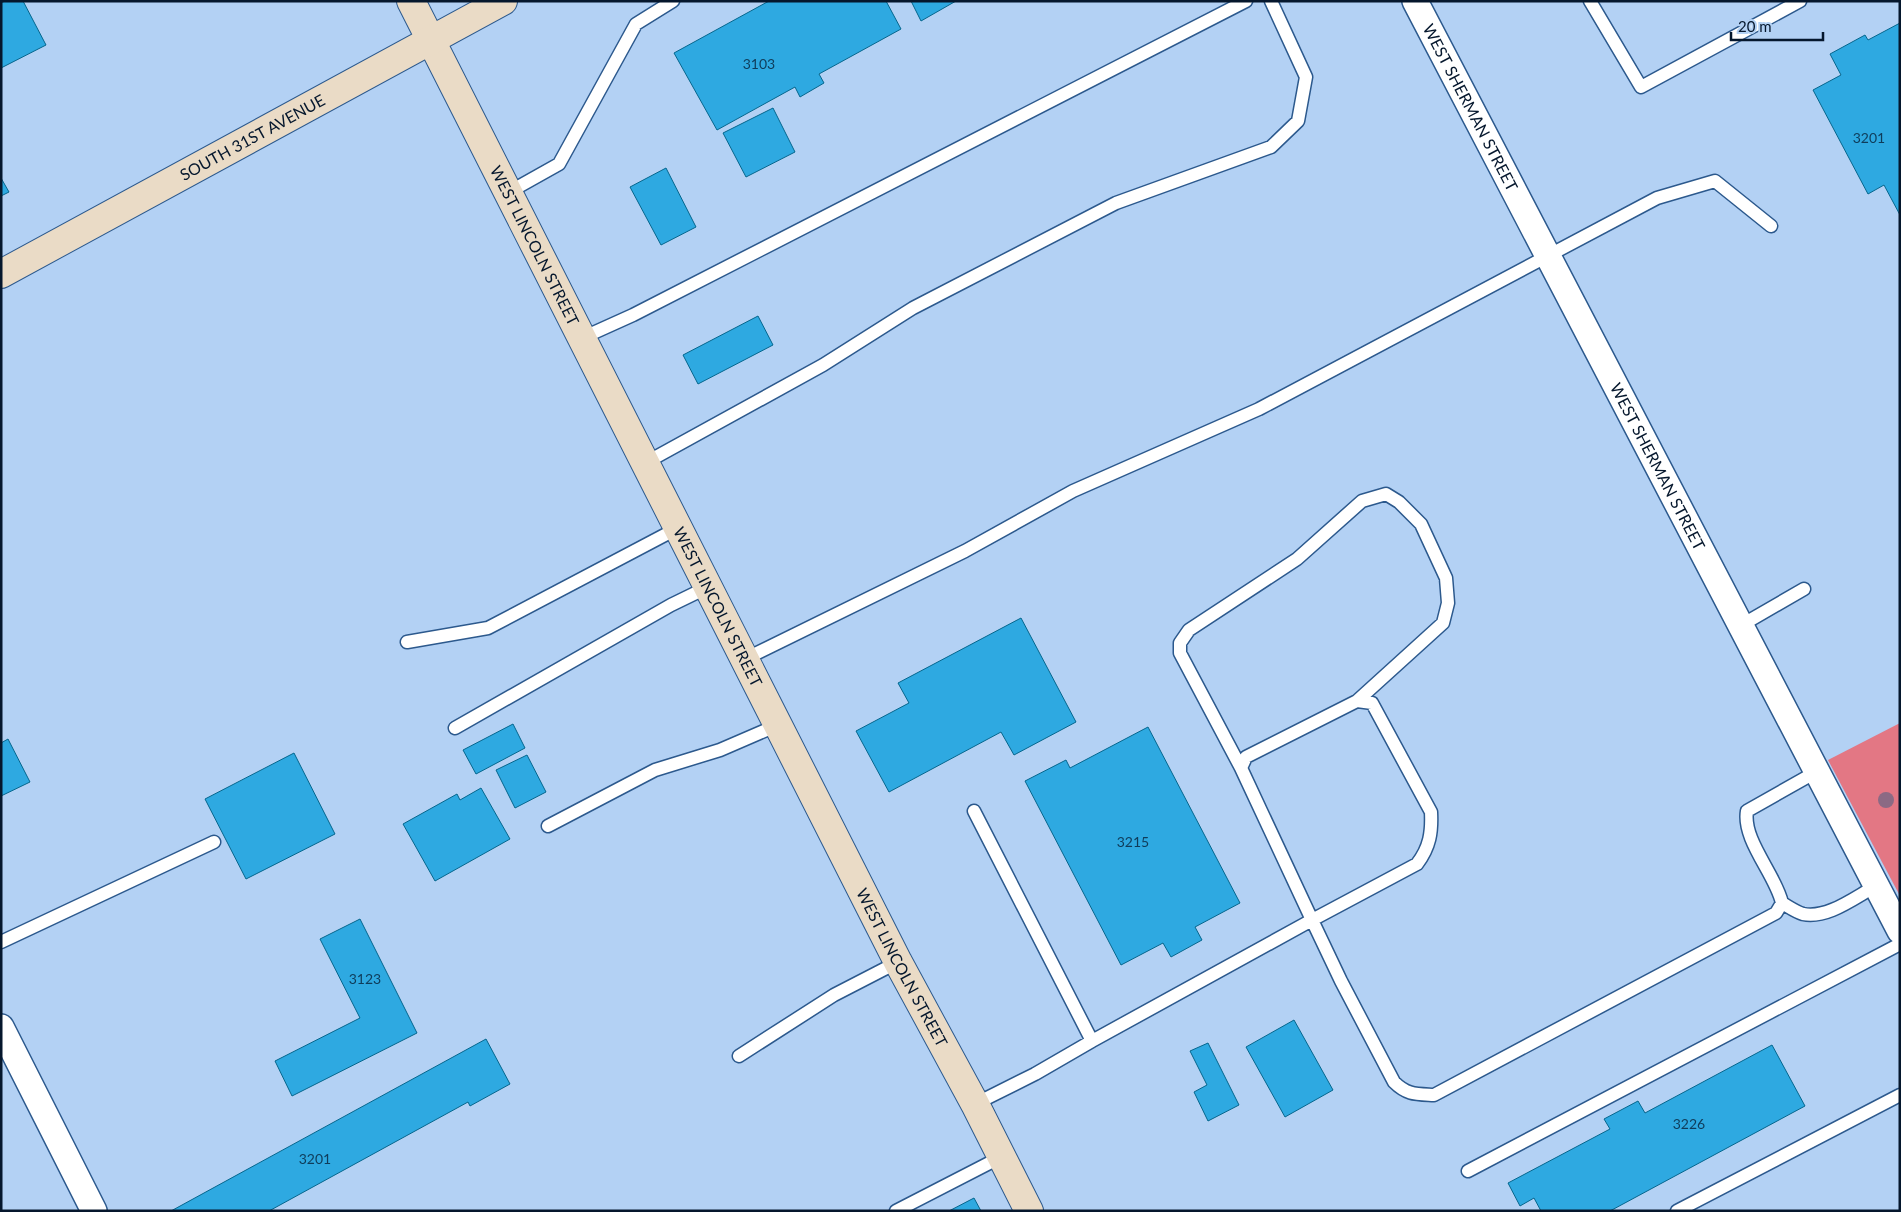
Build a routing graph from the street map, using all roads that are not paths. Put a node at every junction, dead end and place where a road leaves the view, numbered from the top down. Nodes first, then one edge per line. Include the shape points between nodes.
1 (411, 1) edge
2 (503, 1) edge
3 (673, 1) edge
4 (1246, 1) edge
5 (1271, 1) edge
6 (1415, 1) edge
7 (1590, 1) edge
8 (1800, 1) edge
9 (431, 40) junction
10 (508, 192) junction
11 (1771, 226) dead end
12 (1547, 256) junction
13 (1, 274) edge
14 (582, 338) junction
15 (645, 463) junction
16 (678, 528) junction
17 (708, 587) junction
18 (1804, 589) dead end
19 (1740, 626) junction
20 (407, 642) dead end
21 (745, 659) junction
22 (1357, 701) junction
23 (778, 725) junction
24 (456, 728) dead end
25 (1241, 768) junction
26 (1816, 772) junction
27 (974, 811) dead end
28 (548, 826) dead end
29 (214, 842) dead end
30 (1876, 886) junction
31 (1782, 903) junction
32 (1312, 920) junction
33 (1900, 931) edge
34 (1, 942) edge
35 (1900, 944) edge
36 (898, 962) junction
37 (1, 1027) edge
38 (1092, 1041) junction
39 (739, 1056) dead end
40 (1900, 1095) edge
41 (975, 1104) junction
42 (1001, 1157) junction
43 (1468, 1171) dead end
44 (94, 1211) edge
45 (896, 1211) edge
46 (1029, 1211) edge
47 (1677, 1211) edge

1 - 9 street, WEST LINCOLN STREET
2 - 9 street, SOUTH 31ST AVENUE
3 - 10 lane via 636,24 559,164
4 - 14 lane via 633,315
5 - 15 lane via 1306,77 1298,121 1271,146 1116,203 913,308 823,365
6 - 12 street, WEST SHERMAN STREET
7 - 8 lane via 1640,87
9 - 10 street, WEST LINCOLN STREET
9 - 13 street, SOUTH 31ST AVENUE
10 - 14 street, WEST LINCOLN STREET
11 - 12 lane via 1715,181 1657,198
12 - 19 street, WEST SHERMAN STREET
12 - 21 lane via 1259,409 1073,491 965,551
14 - 15 street, WEST LINCOLN STREET
15 - 16 street, WEST LINCOLN STREET
16 - 17 street, WEST LINCOLN STREET
16 - 20 lane via 488,628
17 - 21 street, WEST LINCOLN STREET
17 - 24 lane
18 - 19 lane
19 - 26 street, WEST SHERMAN STREET
21 - 23 street, WEST LINCOLN STREET
22 - 25 lane via 1246,757
22 - 25 lane via 1443,623 1448,603 1446,578 1421,524 1400,502 1386,494 1362,500 1297,559 1189,630 1180,643 1180,653
22 - 32 lane via 1372,703 1431,812 1432,832 1426,853 1417,864
23 - 28 lane via 720,750 656,770
23 - 36 street, WEST LINCOLN STREET
25 - 32 lane
26 - 30 street, WEST SHERMAN STREET
26 - 31 lane via 1746,811 1750,835
27 - 38 lane
29 - 34 lane
30 - 31 lane via 1827,913 1801,914
30 - 33 street, WEST SHERMAN STREET
31 - 32 lane via 1776,913 1434,1095 1404,1092 1394,1082
32 - 38 lane
35 - 43 lane
36 - 39 lane via 834,996
36 - 41 street, WEST LINCOLN STREET
37 - 44 street
38 - 41 lane
40 - 47 lane
41 - 42 street, WEST LINCOLN STREET
42 - 45 lane
42 - 46 street, WEST LINCOLN STREET

